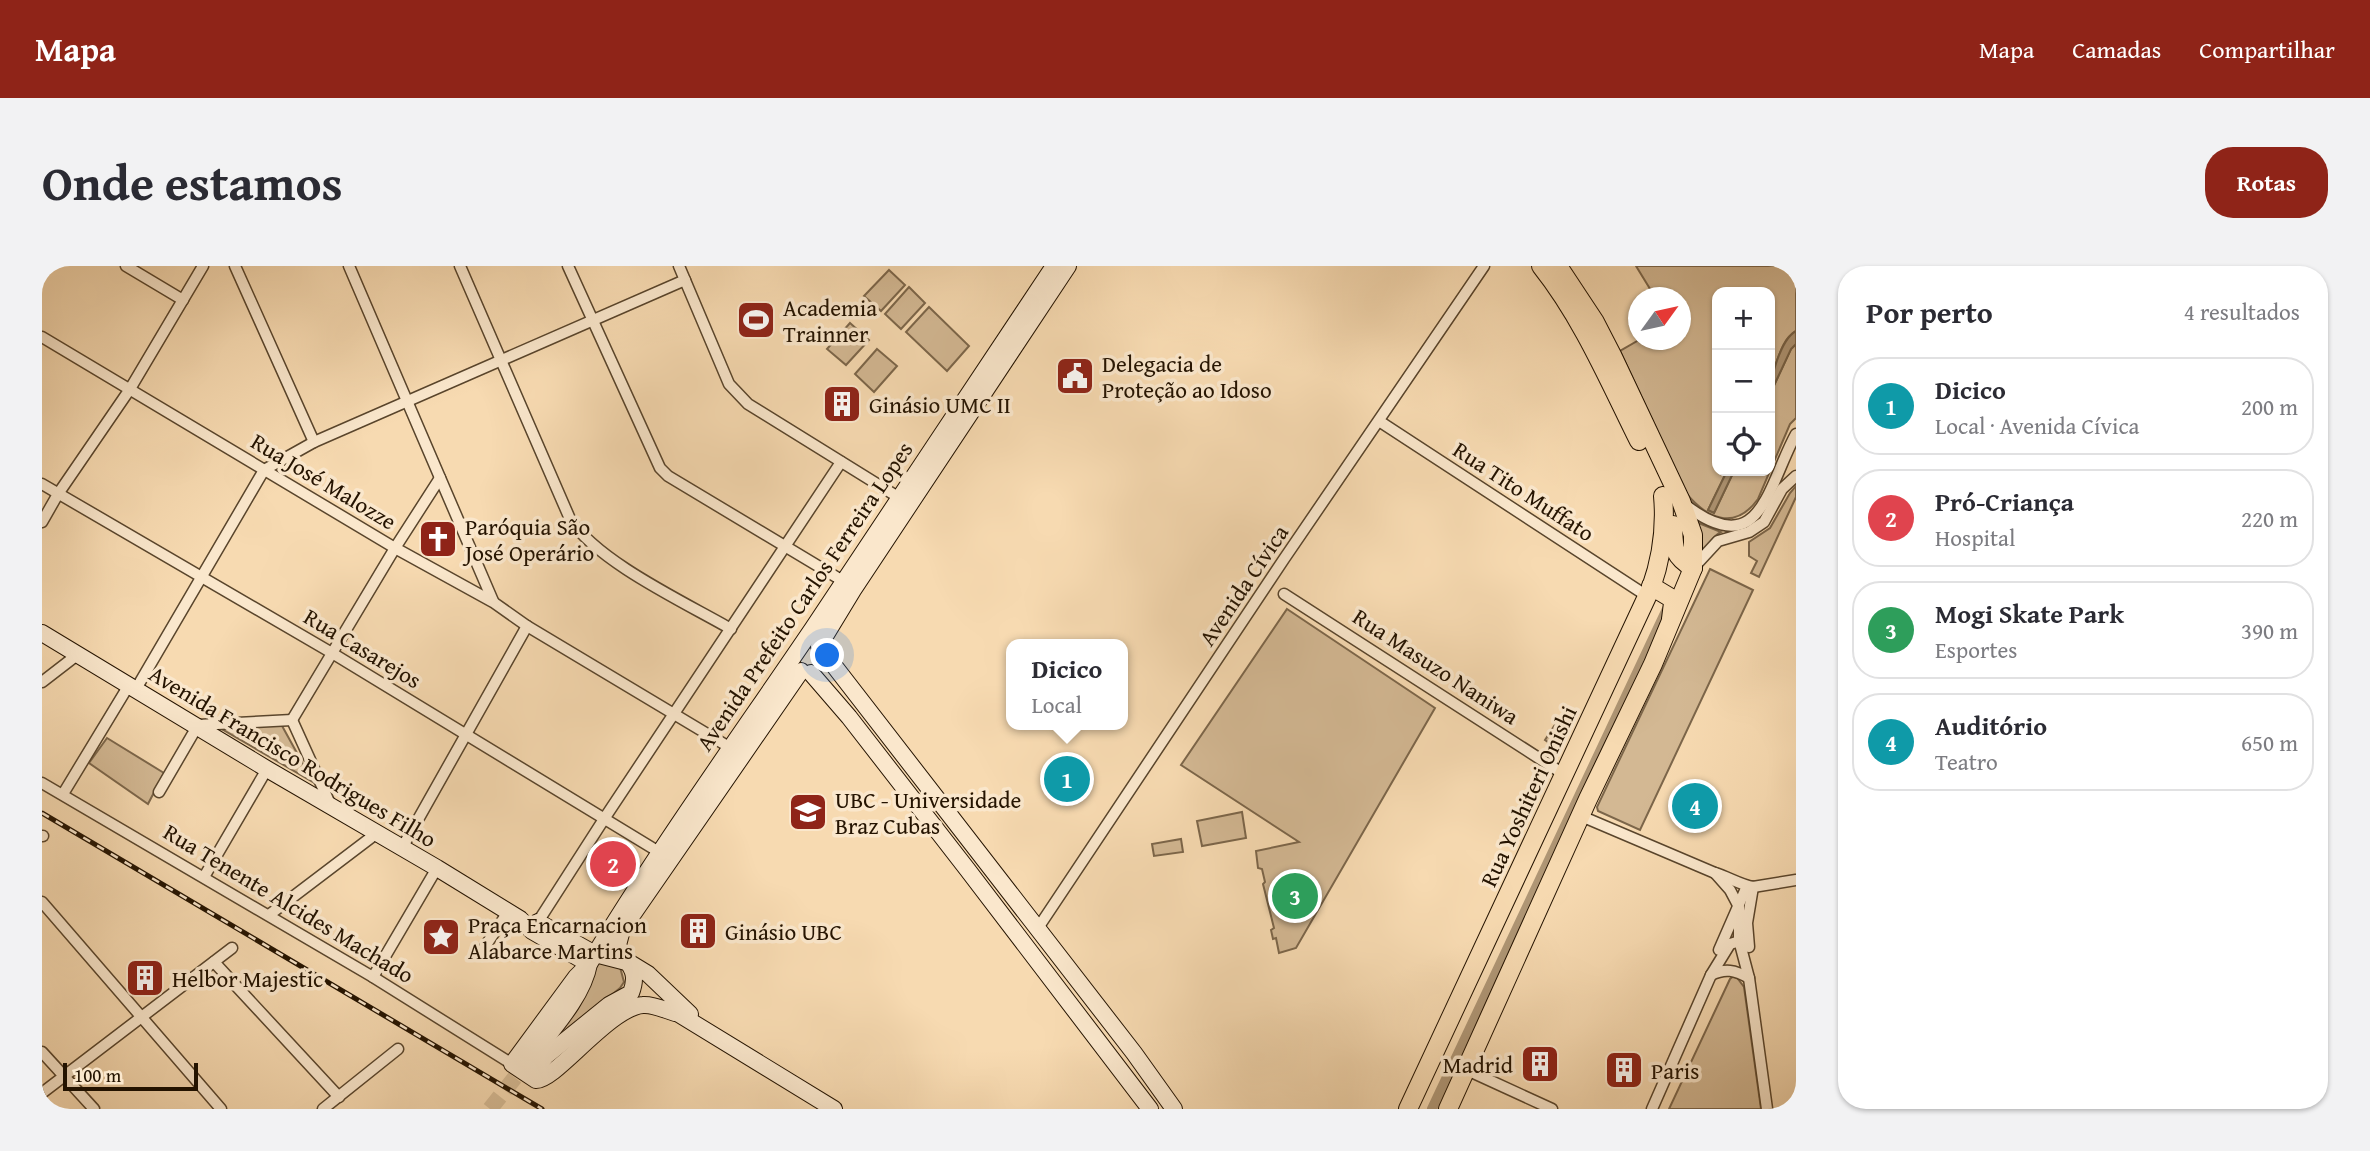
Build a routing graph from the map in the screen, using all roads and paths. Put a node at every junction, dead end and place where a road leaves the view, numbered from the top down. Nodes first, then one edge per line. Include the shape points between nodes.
1 (126, 266) edge
2 (203, 266) edge
3 (235, 266) edge
4 (349, 266) edge
5 (460, 266) edge
6 (568, 266) edge
7 (679, 266) edge
8 (1054, 266) edge
9 (1068, 266) edge
10 (1484, 266) edge
11 (1541, 266) edge
12 (1559, 266) edge
13 (685, 280) junction
14 (183, 300) junction
15 (592, 322) junction
16 (42, 337) edge
17 (501, 361) junction
18 (130, 389) junction
19 (406, 402) junction
20 (1379, 421) junction
21 (1796, 434) edge
22 (314, 442) junction
23 (841, 462) junction
24 (264, 470) junction
25 (1796, 476) edge
26 (439, 478) junction
27 (42, 484) edge
28 (58, 494) junction
29 (1663, 496) junction
30 (898, 497) junction
31 (1681, 501) junction
32 (42, 522) edge
33 (786, 547) junction
34 (395, 548) junction
35 (1693, 568) junction
36 (202, 577) junction
37 (843, 581) junction
38 (1649, 591) junction
39 (1284, 594) dead end
40 (493, 602) junction
41 (527, 626) junction
42 (1670, 626) junction
43 (730, 629) junction
44 (42, 633) edge
45 (797, 649) junction
46 (822, 650) junction
47 (332, 653) junction
48 (77, 655) junction
49 (806, 672) junction
50 (42, 682) edge
51 (132, 687) junction
52 (674, 715) junction
53 (292, 720) junction
54 (198, 725) junction
55 (465, 735) junction
56 (729, 747) junction
57 (267, 769) junction
58 (1564, 775) junction
59 (42, 783) edge
60 (159, 792) dead end
61 (63, 794) junction
62 (331, 806) junction
63 (1581, 816) junction
64 (604, 819) junction
65 (377, 833) junction
66 (974, 845) junction
67 (402, 848) junction
68 (659, 852) junction
69 (986, 861) junction
70 (963, 864) junction
71 (437, 868) junction
72 (1715, 873) junction
73 (204, 877) junction
74 (1796, 880) edge
75 (1750, 887) junction
76 (42, 902) edge
77 (1739, 907) junction
78 (269, 915) junction
79 (525, 921) junction
80 (1038, 928) junction
81 (1744, 942) junction
82 (232, 948) dead end
83 (480, 954) dead end
84 (592, 959) junction
85 (214, 962) junction
86 (629, 963) junction
87 (1711, 975) junction
88 (373, 976) junction
89 (1749, 978) junction
90 (631, 993) junction
91 (675, 1013) junction
92 (140, 1017) junction
93 (710, 1033) junction
94 (398, 1049) dead end
95 (42, 1052) edge
96 (526, 1064) junction
97 (1467, 1070) junction
98 (65, 1076) junction
99 (42, 1093) edge
100 (339, 1097) junction
101 (1167, 1097) edge
102 (1148, 1105) edge
103 (94, 1109) edge
104 (221, 1109) edge
105 (323, 1109) edge
106 (834, 1109) edge
107 (1408, 1109) edge
108 (1448, 1109) edge
109 (1552, 1109) edge
110 (1651, 1109) edge
111 (1767, 1109) edge

1 - 14 street
2 - 14 street
3 - 22 street
4 - 19 street
5 - 17 street
6 - 15 street
7 - 13 street
8 - 30 main road, Avenida Prefeito Carlos Ferreira Lopes
9 - 46 main road, Avenida Prefeito Carlos Ferreira Lopes via 853,590
10 - 20 street, Avenida Cívica
11 - 29 main road via 1589,339
12 - 31 main road via 1606,344
13 - 15 street
13 - 23 street via 737,394
14 - 18 street
15 - 17 street
15 - 33 street via 660,468
16 - 18 street, Rua José Malozze
17 - 19 street
17 - 43 street via 579,534
18 - 24 street, Rua José Malozze
18 - 28 street
19 - 22 street
19 - 26 street
20 - 38 street, Rua Tito Muffato
20 - 80 street, Avenida Cívica
21 - 31 street via 1752,520 1742,525 1715,524
22 - 24 street
23 - 30 street
23 - 33 street
24 - 34 street, Rua José Malozze
24 - 36 street
25 - 35 street via 1782,489 1764,522 1743,535 1718,541
26 - 34 street
26 - 40 street
27 - 28 street, Rua Casarejos
28 - 32 street
28 - 36 street, Rua Casarejos
29 - 35 main road via 1672,521 1675,553
29 - 38 main road, Rua Yoshiteri Onishi via 1664,534
30 - 37 main road, Avenida Prefeito Carlos Ferreira Lopes
31 - 35 main road via 1693,535
33 - 37 street
33 - 43 street
34 - 40 street, Rua José Malozze
34 - 47 street
35 - 42 main road
36 - 47 street, Rua Casarejos
36 - 51 street
37 - 45 main road, Avenida Prefeito Carlos Ferreira Lopes
38 - 42 main road via 1661,590 1672,600
38 - 58 main road, Rua Yoshiteri Onishi
39 - 58 street, Rua Masuzo Naniwa
40 - 41 street, Rua José Malozze
41 - 52 street, Rua José Malozze
41 - 55 street
42 - 63 main road
43 - 52 street
44 - 48 main road, Avenida Francisco Rodrigues Filho
45 - 46 main road via 805,643
45 - 49 main road via 796,663
45 - 56 main road, Avenida Prefeito Carlos Ferreira Lopes
46 - 49 main road via 822,667
46 - 66 main road
47 - 53 street
47 - 55 street, Rua Casarejos
48 - 50 street
48 - 51 main road, Avenida Francisco Rodrigues Filho
49 - 70 main road via 849,717
49 - 86 main road, Avenida Prefeito Carlos Ferreira Lopes via 622,930 618,946
51 - 54 main road, Avenida Francisco Rodrigues Filho
51 - 61 street
52 - 56 street, Rua José Malozze
52 - 64 street
53 - 54 street
53 - 62 street
54 - 57 main road, Avenida Francisco Rodrigues Filho
54 - 60 street
55 - 64 street, Rua Casarejos
55 - 67 street
56 - 68 main road, Avenida Prefeito Carlos Ferreira Lopes
57 - 62 main road, Avenida Francisco Rodrigues Filho
57 - 73 street
58 - 107 main road, Rua Yoshiteri Onishi
59 - 61 street, Rua Tenente Alcides Machado
61 - 73 street, Rua Tenente Alcides Machado
62 - 65 main road, Avenida Francisco Rodrigues Filho
63 - 72 street
63 - 97 main road
64 - 68 street, Rua Casarejos
64 - 79 street
65 - 67 main road, Avenida Francisco Rodrigues Filho
65 - 78 street
66 - 69 main road
66 - 70 main road
67 - 71 main road, Avenida Francisco Rodrigues Filho
68 - 84 main road, Avenida Prefeito Carlos Ferreira Lopes
69 - 70 main road
69 - 80 main road
70 - 102 main road
71 - 79 main road, Avenida Francisco Rodrigues Filho
71 - 88 street
72 - 75 street
72 - 77 street
73 - 78 street, Rua Tenente Alcides Machado
74 - 75 street
75 - 77 street
75 - 81 street
76 - 92 street
77 - 81 street
77 - 87 street
78 - 88 street, Rua Tenente Alcides Machado
79 - 83 street
79 - 84 main road, Avenida Francisco Rodrigues Filho
80 - 101 main road
81 - 87 street via 1730,944
81 - 89 street
82 - 85 street
84 - 86 main road, Avenida Francisco Rodrigues Filho
84 - 96 main road, Avenida Prefeito Carlos Ferreira Lopes via 578,993
85 - 92 street
85 - 100 street
86 - 90 main road, Avenida Prefeito Carlos Ferreira Lopes via 635,978
86 - 93 main road, Avenida Francisco Rodrigues Filho via 663,986
87 - 89 street via 1731,970
87 - 110 street
88 - 96 street, Rua Tenente Alcides Machado
89 - 111 street
90 - 91 main road, Avenida Francisco Rodrigues Filho via 655,999
90 - 96 main road
91 - 93 main road, Avenida Francisco Rodrigues Filho
91 - 96 main road via 650,1005 632,1007 542,1080 536,1080
92 - 98 street
92 - 104 street
93 - 106 main road, Avenida Francisco Rodrigues Filho
94 - 100 street
95 - 98 street
97 - 108 main road
97 - 109 street
98 - 99 street
98 - 103 street
100 - 105 street
101 - 102 main road

